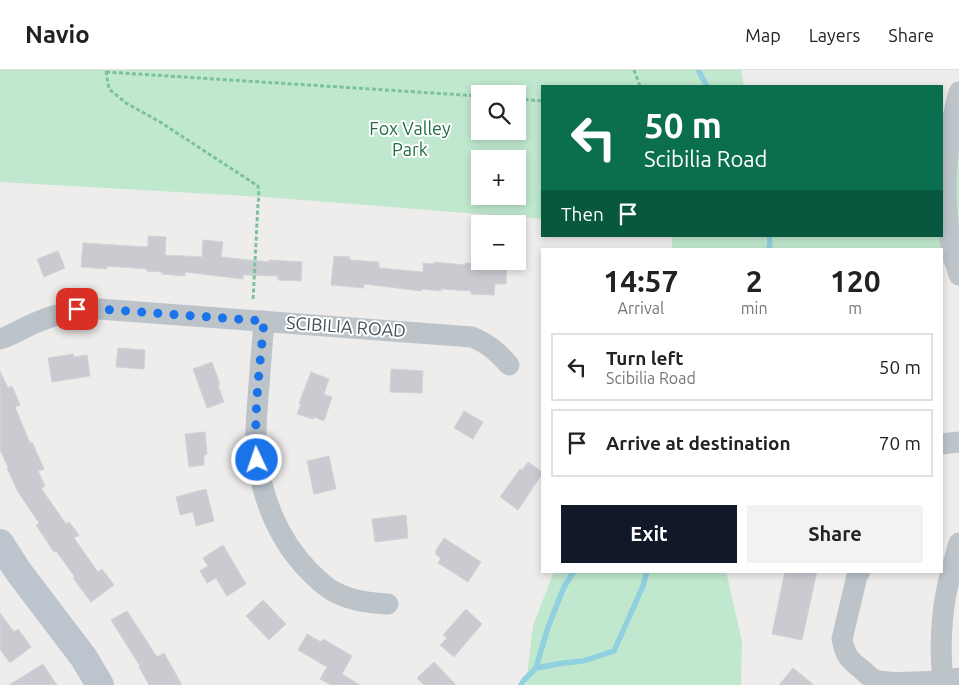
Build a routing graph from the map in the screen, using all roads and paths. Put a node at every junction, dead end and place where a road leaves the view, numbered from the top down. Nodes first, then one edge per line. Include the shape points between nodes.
1 (634, 70) edge
2 (106, 71) edge
3 (640, 85) edge
4 (959, 92) edge
5 (471, 95) edge
6 (526, 100) edge
7 (541, 101) edge
8 (959, 275) edge
9 (253, 301) dead end
10 (264, 321) junction
11 (0, 339) edge
12 (509, 365) dead end
13 (959, 442) edge
14 (943, 444) edge
15 (0, 542) edge
16 (959, 543) edge
17 (859, 573) edge
18 (388, 604) dead end
19 (949, 681) edge
20 (100, 685) edge

1 - 3 path
2 - 5 path
2 - 9 path via 109,88 126,104 160,122 258,186
4 - 8 street via 948,145 947,178 951,246
6 - 7 path
10 - 11 street, SCIBILIA ROAD via 77,309
10 - 12 street, SCIBILIA ROAD via 472,337 486,343
10 - 18 street via 256,444 264,492 276,524 298,559 331,590 365,603
13 - 14 street
15 - 20 street
16 - 19 street via 947,586 941,640
17 - 19 street via 842,639 850,660 876,680 890,683

